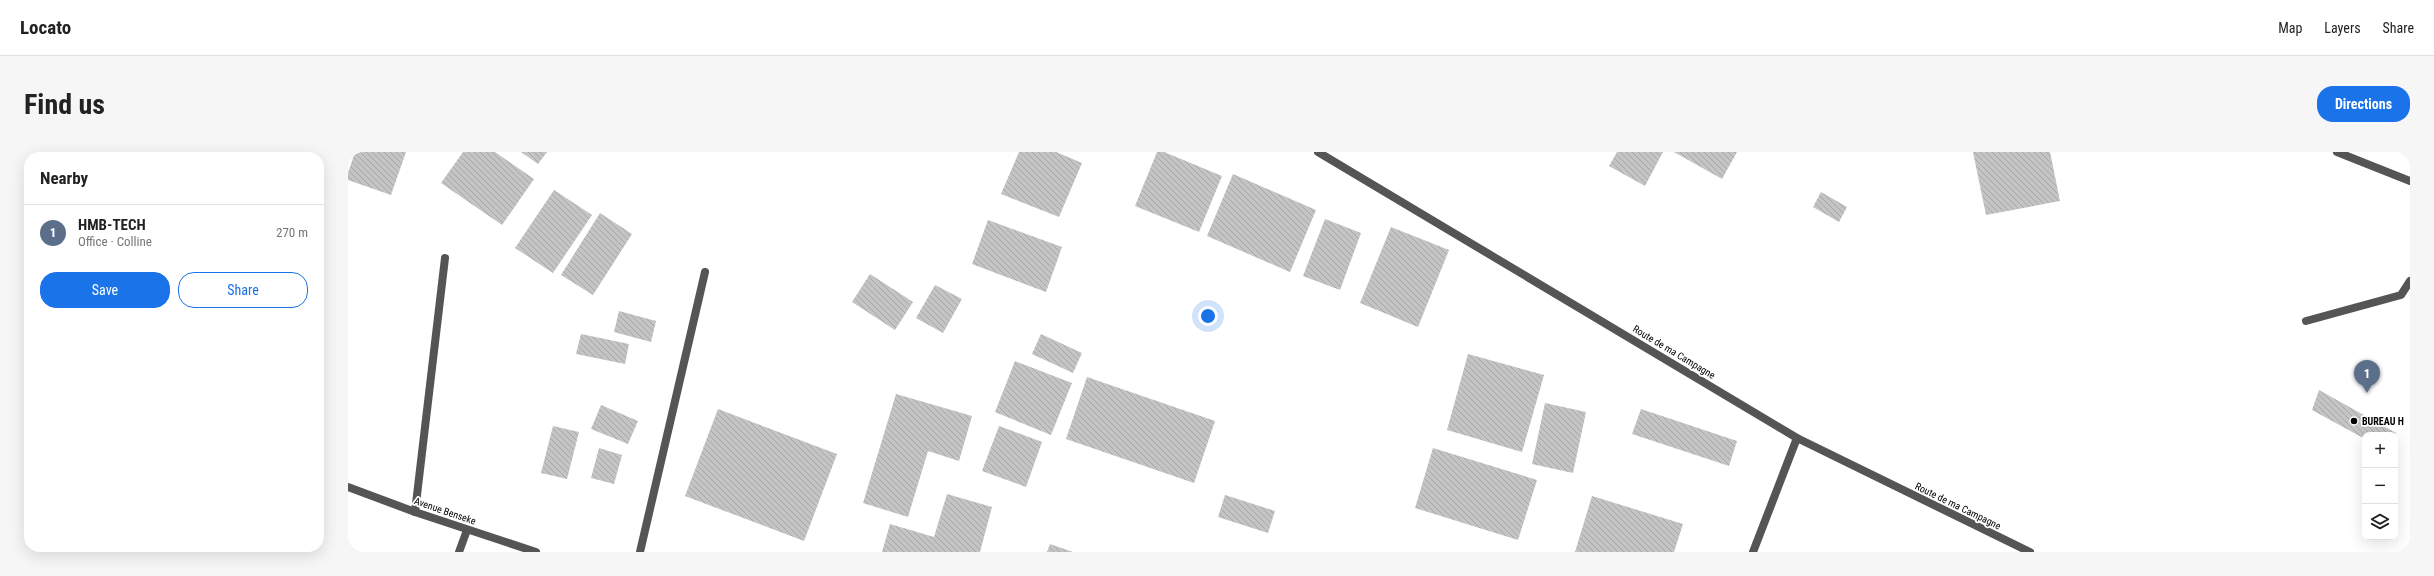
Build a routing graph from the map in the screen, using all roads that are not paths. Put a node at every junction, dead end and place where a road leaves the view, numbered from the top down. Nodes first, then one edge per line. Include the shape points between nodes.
1 (1318, 152) edge
2 (2336, 152) edge
3 (2410, 181) edge
4 (445, 258) dead end
5 (705, 272) dead end
6 (2410, 281) edge
7 (2306, 321) dead end
8 (1797, 438) junction
9 (348, 487) edge
10 (415, 512) junction
11 (467, 530) junction
12 (459, 552) edge
13 (536, 552) edge
14 (640, 552) edge
15 (1753, 552) edge
16 (2030, 552) edge

1 - 8 street, Route de ma Campagne
2 - 3 street
4 - 10 street
5 - 14 street
6 - 7 street via 2401,295
8 - 15 street
8 - 16 street, Route de ma Campagne
9 - 10 street, Avenue Benseke
10 - 11 street, Avenue Benseke
11 - 12 street
11 - 13 street, Avenue Benseke

